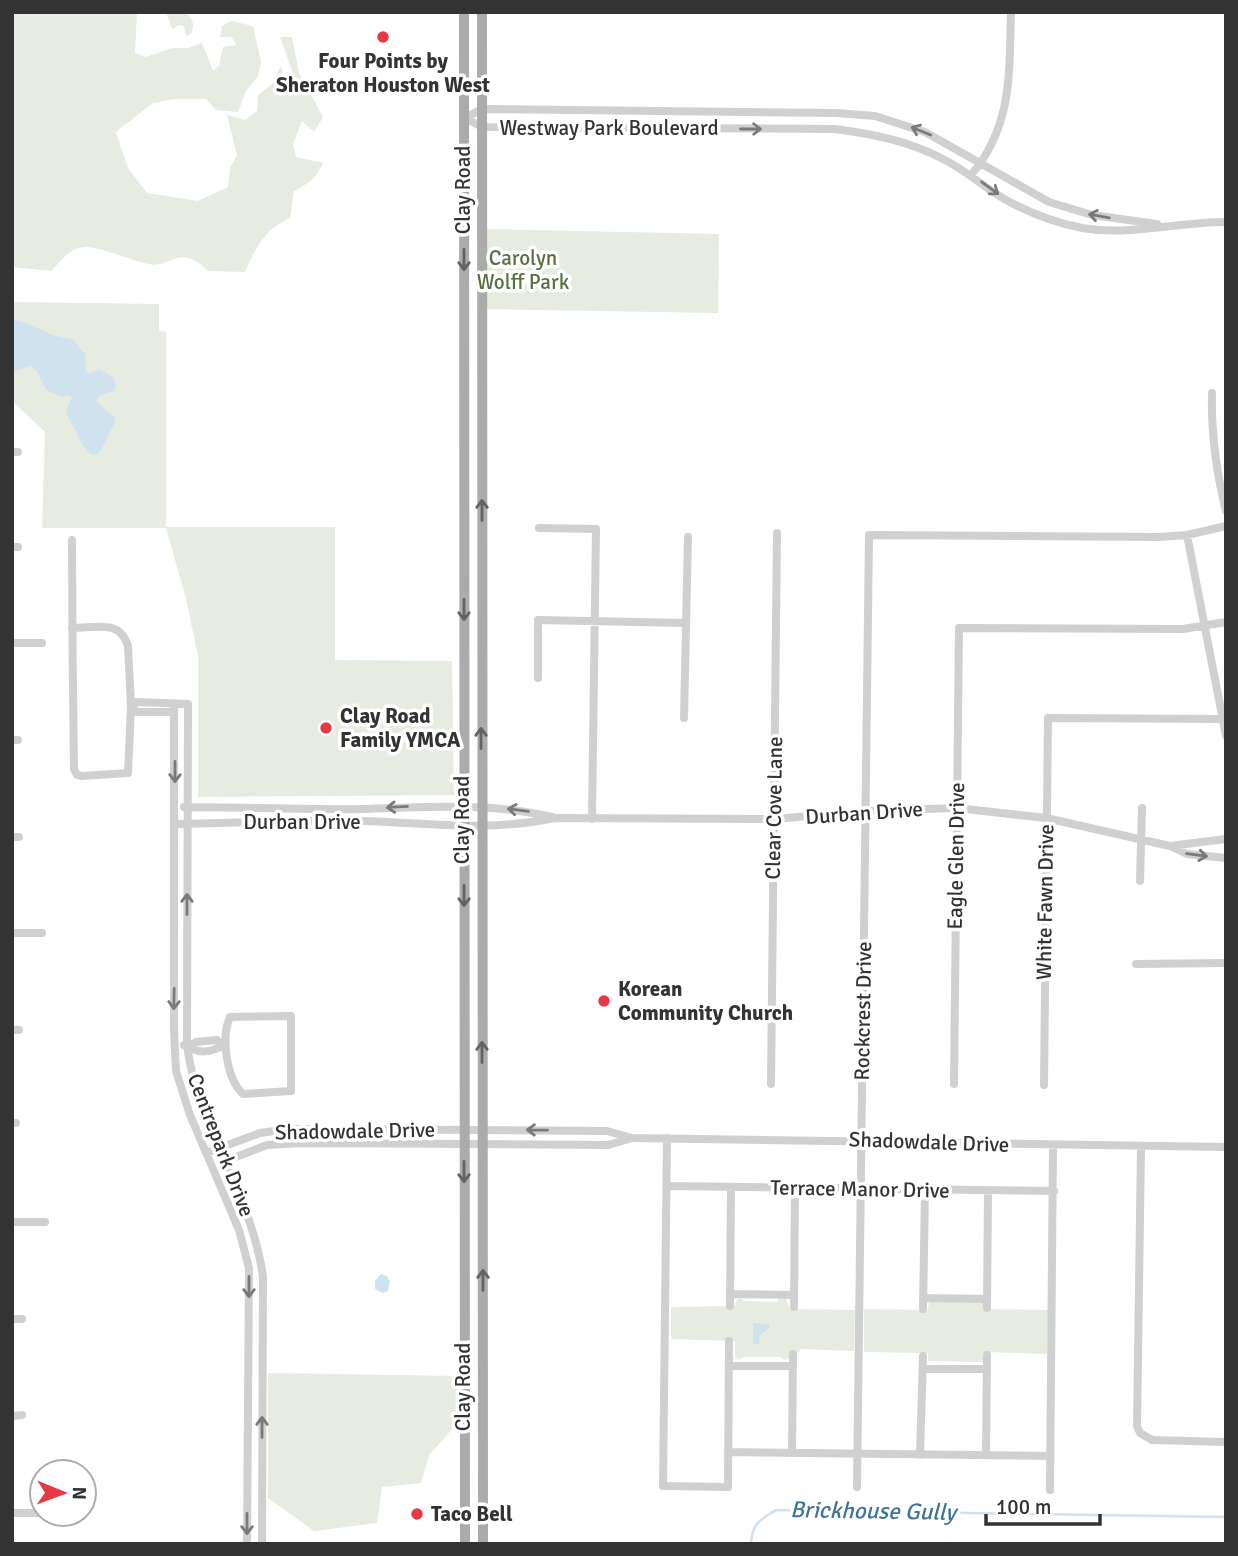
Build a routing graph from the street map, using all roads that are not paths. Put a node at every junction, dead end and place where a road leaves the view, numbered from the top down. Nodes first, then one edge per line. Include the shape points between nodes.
1 (464, 12) edge
2 (482, 12) edge
3 (1011, 12) edge
4 (482, 109) junction
5 (465, 118) junction
6 (482, 127) junction
7 (981, 163) junction
8 (971, 175) junction
9 (1226, 222) edge
10 (1167, 226) junction
11 (464, 320) junction
12 (482, 320) junction
13 (1212, 393) dead end
14 (482, 429) junction
15 (464, 430) junction
16 (1226, 511) edge
17 (1226, 526) edge
18 (539, 528) dead end
19 (777, 533) dead end
20 (1186, 535) junction
21 (688, 537) dead end
22 (72, 540) dead end
23 (464, 550) junction
24 (482, 550) junction
25 (596, 621) junction
26 (1226, 622) edge
27 (686, 623) junction
28 (1204, 625) junction
29 (72, 628) junction
30 (12, 643) edge
31 (42, 643) dead end
32 (538, 678) dead end
33 (464, 679) junction
34 (481, 680) junction
35 (131, 707) junction
36 (174, 708) junction
37 (684, 718) dead end
38 (1223, 719) junction
39 (1226, 736) edge
40 (465, 806) junction
41 (481, 806) junction
42 (175, 807) junction
43 (187, 807) junction
44 (957, 808) junction
45 (1142, 808) dead end
46 (866, 811) junction
47 (555, 818) junction
48 (1046, 818) junction
49 (592, 819) junction
50 (775, 819) junction
51 (187, 823) junction
52 (175, 824) junction
53 (464, 827) junction
54 (481, 827) junction
55 (1226, 839) edge
56 (1141, 841) junction
57 (1170, 846) junction
58 (1226, 858) edge
59 (1140, 881) dead end
60 (175, 932) junction
61 (187, 932) junction
62 (12, 933) edge
63 (43, 933) dead end
64 (464, 936) junction
65 (481, 937) junction
66 (1136, 964) dead end
67 (1226, 964) edge
68 (188, 1045) junction
69 (223, 1046) junction
70 (175, 1048) junction
71 (771, 1084) dead end
72 (954, 1084) dead end
73 (1044, 1085) dead end
74 (334, 1129) junction
75 (464, 1129) junction
76 (482, 1129) junction
77 (632, 1138) junction
78 (667, 1138) junction
79 (862, 1140) junction
80 (334, 1143) junction
81 (464, 1145) junction
82 (482, 1145) junction
83 (1053, 1145) junction
84 (1141, 1147) junction
85 (1226, 1147) edge
86 (219, 1148) junction
87 (206, 1153) junction
88 (225, 1161) junction
89 (213, 1168) junction
90 (667, 1186) junction
91 (731, 1187) junction
92 (795, 1188) junction
93 (860, 1189) junction
94 (925, 1189) junction
95 (988, 1190) junction
96 (1054, 1191) junction
97 (12, 1222) edge
98 (45, 1222) dead end
99 (260, 1259) junction
100 (247, 1260) junction
101 (730, 1294) junction
102 (794, 1295) junction
103 (923, 1298) junction
104 (730, 1306) dead end
105 (794, 1307) dead end
106 (923, 1309) dead end
107 (12, 1319) edge
108 (22, 1319) dead end
109 (482, 1321) junction
110 (465, 1322) junction
111 (729, 1341) dead end
112 (793, 1354) dead end
113 (987, 1355) dead end
114 (923, 1356) dead end
115 (248, 1357) junction
116 (262, 1357) junction
117 (729, 1366) junction
118 (793, 1366) junction
119 (923, 1369) junction
120 (987, 1369) junction
121 (22, 1415) dead end
122 (12, 1416) edge
123 (1226, 1442) edge
124 (728, 1452) junction
125 (792, 1452) junction
126 (857, 1454) junction
127 (483, 1455) junction
128 (920, 1455) junction
129 (986, 1455) junction
130 (1050, 1456) junction
131 (465, 1457) junction
132 (248, 1460) junction
133 (262, 1460) junction
134 (857, 1487) dead end
135 (1049, 1490) dead end
136 (247, 1544) edge
137 (262, 1544) edge
138 (465, 1544) edge
139 (482, 1544) edge

1 - 5 main road, Clay Road
2 - 4 main road, Clay Road
3 - 7 street via 1007,101
4 - 5 street, Westway Park Boulevard
4 - 6 main road, Clay Road
7 -> 4 street, Westway Park Boulevard via 925,132 875,116
5 - 6 street, Westway Park Boulevard
5 -> 11 main road, Clay Road
6 -> 8 street, Westway Park Boulevard via 835,129 915,145
6 - 12 main road, Clay Road
7 - 8 street
10 -> 7 street, Westway Park Boulevard via 1092,215 1049,202
8 -> 10 street, Westway Park Boulevard via 1006,200 1081,228 1129,232
9 - 10 street, Westway Park Boulevard
11 - 12 main road
11 - 15 main road, Clay Road
12 - 14 main road, Clay Road
13 - 16 street via 1213,444
14 - 15 main road
24 -> 14 main road, Clay Road
15 - 23 main road, Clay Road
17 - 20 street
18 - 25 street via 596,529
19 - 50 street, Clear Cove Lane
20 - 28 street
20 - 46 street, Rockcrest Drive via 869,535
21 - 27 street
22 - 29 street
23 - 24 main road
23 -> 33 main road, Clay Road
24 - 34 main road, Clay Road
25 - 27 street
25 - 32 street via 538,620
25 - 49 street
26 - 28 street
27 - 37 street
28 - 38 street
28 - 44 street, Eagle Glen Drive via 1183,629 959,628
29 - 35 street via 120,630 128,646
29 - 35 street via 77,775 128,773
30 - 31 street
33 - 34 main road
33 - 40 main road, Clay Road
41 -> 34 main road, Clay Road
35 - 36 street via 136,702
36 -> 42 street, Centrepark Drive
36 - 43 street, Centrepark Drive via 188,704
38 - 39 street
38 - 48 street, White Fawn Drive via 1048,718
40 - 41 street, Durban Drive
40 -> 43 street, Durban Drive
40 - 53 main road, Clay Road
47 -> 41 street, Durban Drive
41 - 54 main road, Clay Road
42 - 43 street, Durban Drive
42 - 52 street, Centrepark Drive
43 - 51 street, Centrepark Drive
44 - 46 street, Durban Drive
44 - 48 street, Durban Drive
44 - 72 street, Eagle Glen Drive
45 - 56 street
46 - 50 street, Durban Drive
46 - 79 street, Rockcrest Drive
47 - 49 street, Durban Drive
47 - 54 street, Durban Drive
48 - 56 street, Durban Drive
48 - 73 street, White Fawn Drive
49 - 50 street, Durban Drive
50 - 71 street, Clear Cove Lane
51 - 52 street, Durban Drive
51 - 53 street, Durban Drive via 344,821
61 -> 51 street, Centrepark Drive
52 - 60 street, Centrepark Drive
53 - 54 street, Durban Drive
53 -> 64 main road, Clay Road
54 - 65 main road, Clay Road
55 - 57 street, Durban Drive
56 - 57 street, Durban Drive
56 - 59 street
57 -> 58 street, Durban Drive via 1187,854
60 - 61 street
60 -> 70 street, Centrepark Drive
61 - 68 street, Centrepark Drive
62 - 63 street
64 - 65 main road
64 - 75 main road, Clay Road
76 -> 65 main road, Clay Road
66 - 67 street
68 - 69 street via 195,1050
68 - 70 street
68 - 86 street, Centrepark Drive via 190,1074
69 - 69 street via 243,1094 291,1091 291,1016 230,1017
70 - 87 street, Centrepark Drive via 176,1071
74 - 75 street, Shadowdale Drive
74 - 80 street
74 - 86 street, Shadowdale Drive via 260,1133
75 - 76 street, Shadowdale Drive
75 - 81 main road, Clay Road
77 -> 76 street, Shadowdale Drive via 607,1131
76 - 82 main road, Clay Road
77 - 78 street, Shadowdale Drive
77 - 82 street, Shadowdale Drive via 608,1145
78 - 79 street, Shadowdale Drive
78 - 90 street
79 - 83 street, Shadowdale Drive
79 - 93 street, Rockcrest Drive
80 - 81 street, Shadowdale Drive
80 - 88 street, Shadowdale Drive via 267,1145
81 - 82 street, Shadowdale Drive
81 -> 110 main road, Clay Road
109 -> 82 main road, Clay Road
83 - 84 street, Shadowdale Drive
83 - 96 street
84 - 85 street, Shadowdale Drive
84 - 123 street via 1137,1426 1145,1437 1157,1441
86 - 87 street, Shadowdale Drive
86 - 88 street, Centrepark Drive
87 - 89 street, Centrepark Drive
88 - 89 street, Shadowdale Drive
88 - 99 street, Centrepark Drive via 251,1222
89 - 100 street, Centrepark Drive
90 - 91 street, Terrace Manor Drive
90 - 124 street via 663,1486 728,1487
91 - 92 street, Terrace Manor Drive
91 - 101 street
92 - 93 street, Terrace Manor Drive
92 - 102 street
93 - 94 street, Terrace Manor Drive
93 - 126 street, Rockcrest Drive
94 - 95 street, Terrace Manor Drive
94 - 103 street
95 - 96 street, Terrace Manor Drive
95 - 103 street via 987,1303
96 - 130 street
97 - 98 street
99 - 100 street
99 - 116 street, Centrepark Drive
100 -> 115 street, Centrepark Drive
101 - 102 street
101 - 104 street
102 - 105 street
103 - 106 street
107 - 108 street
109 - 110 main road
109 - 127 main road, Clay Road
110 - 131 main road, Clay Road
111 - 117 street
112 - 118 street
113 - 120 street
114 - 119 street
115 - 116 street
115 - 132 street, Centrepark Drive
133 -> 116 street, Centrepark Drive
117 - 118 street
117 - 124 street
118 - 125 street
119 - 120 street
119 - 128 street
120 - 129 street
121 - 122 street
124 - 125 street
125 - 126 street
126 - 128 street
126 - 134 street, Rockcrest Drive
127 - 131 main road
127 - 139 main road, Clay Road
128 - 129 street
129 - 130 street
130 - 135 street
131 - 138 main road, Clay Road
132 - 133 street
132 -> 136 street, Centrepark Drive
133 - 137 street, Centrepark Drive

